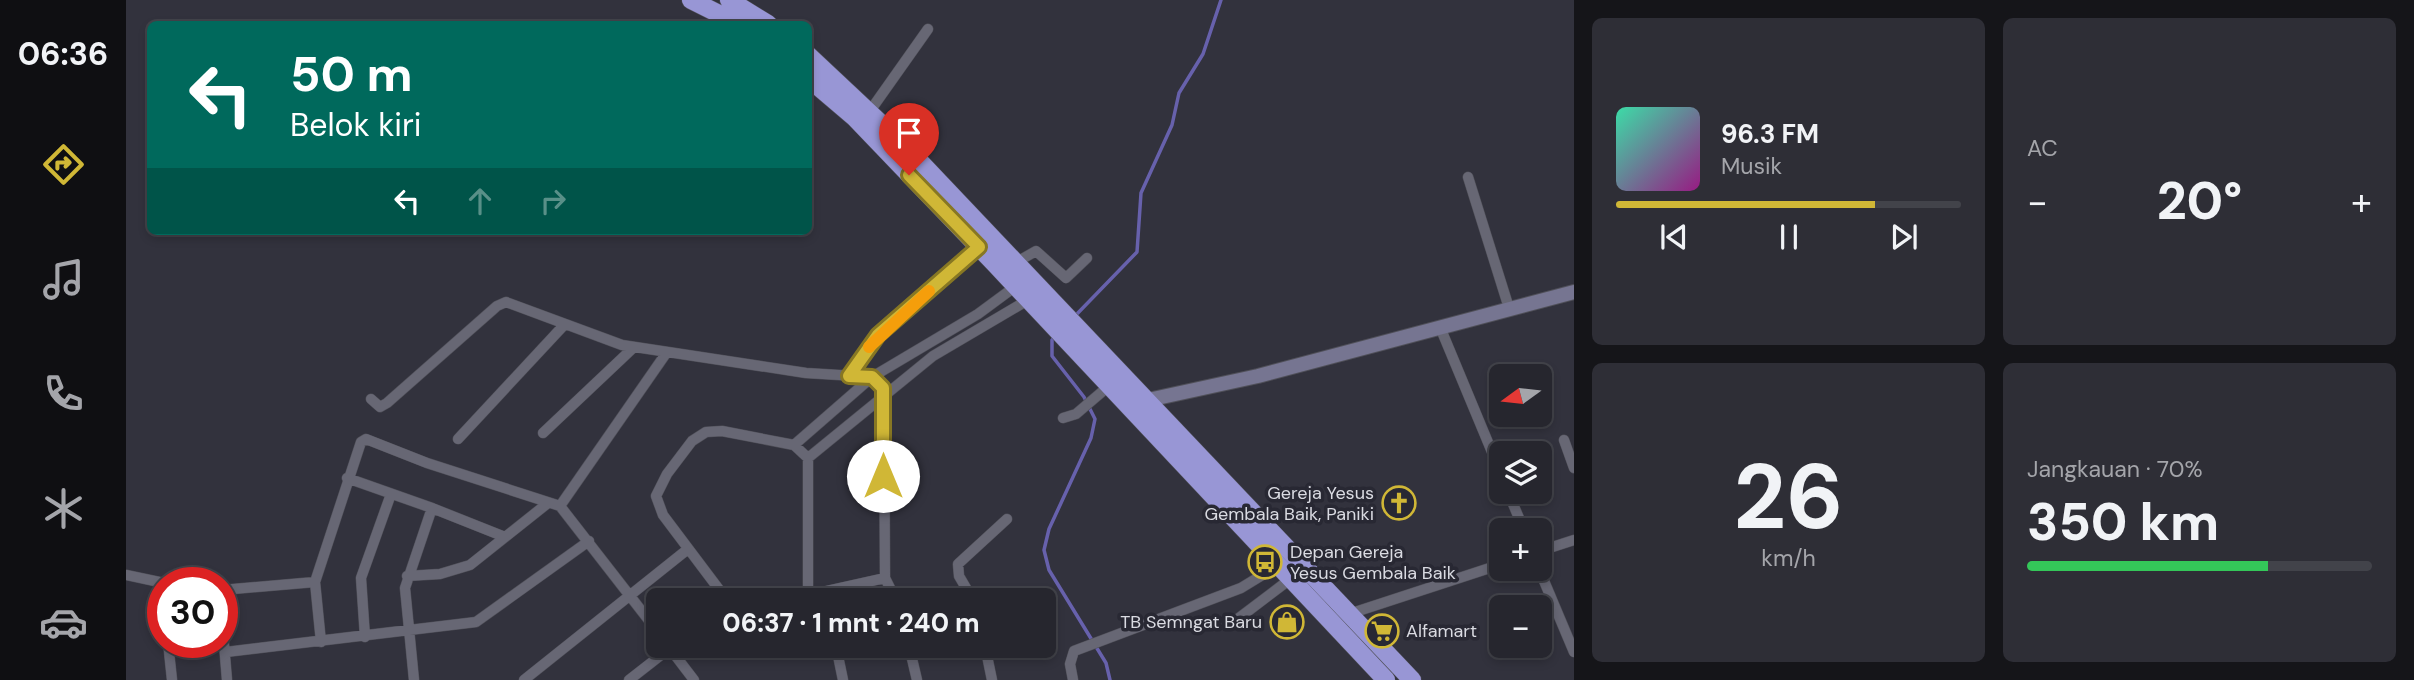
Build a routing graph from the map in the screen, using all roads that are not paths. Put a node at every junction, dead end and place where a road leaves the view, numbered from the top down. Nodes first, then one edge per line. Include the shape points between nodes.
1 (691, 0) edge
2 (732, 9) edge
3 (761, 21) edge
4 (928, 29) dead end
5 (812, 59) edge
6 (812, 81) edge
7 (870, 111) junction
8 (1468, 177) dead end
9 (979, 247) junction
10 (1087, 258) dead end
11 (1015, 263) junction
12 (1574, 292) edge
13 (1032, 297) junction
14 (1509, 308) junction
15 (565, 324) junction
16 (1440, 327) junction
17 (1078, 340) junction
18 (634, 347) junction
19 (667, 352) junction
20 (849, 376) junction
21 (872, 377) junction
22 (1110, 385) junction
23 (884, 393) junction
24 (371, 399) dead end
25 (1148, 400) junction
26 (1063, 418) dead end
27 (543, 433) dead end
28 (458, 439) dead end
29 (1563, 440) dead end
30 (794, 445) junction
31 (1489, 445) edge
32 (808, 458) junction
33 (1574, 468) edge
34 (347, 478) junction
35 (391, 494) junction
36 (548, 503) junction
37 (560, 506) junction
38 (432, 508) junction
39 (1007, 519) dead end
40 (505, 537) junction
41 (1574, 540) edge
42 (589, 541) junction
43 (1552, 547) edge
44 (688, 549) junction
45 (1489, 568) edge
46 (1283, 573) junction
47 (126, 575) edge
48 (407, 576) junction
49 (885, 578) junction
50 (147, 579) edge
51 (1544, 581) edge
52 (315, 582) junction
53 (718, 588) edge
54 (808, 588) edge
55 (852, 588) edge
56 (890, 588) edge
57 (966, 588) edge
58 (238, 589) edge
59 (629, 594) junction
60 (1348, 614) junction
61 (646, 616) edge
62 (1235, 621) dead end
63 (408, 631) junction
64 (365, 637) junction
65 (321, 642) junction
66 (238, 651) edge
67 (1574, 652) edge
68 (170, 658) edge
69 (226, 658) edge
70 (656, 658) edge
71 (677, 658) edge
72 (839, 658) edge
73 (912, 658) edge
74 (987, 658) edge
75 (646, 666) junction
76 (172, 680) edge
77 (227, 680) edge
78 (414, 680) edge
79 (524, 680) edge
80 (629, 680) edge
81 (647, 680) edge
82 (694, 680) edge
83 (844, 680) edge
84 (917, 680) edge
85 (992, 680) edge
86 (1073, 680) edge
87 (1386, 680) edge
88 (1412, 680) edge

1 - 2 highway
2 - 3 highway
4 - 7 street
5 - 7 highway
6 - 9 highway via 855,118
7 - 11 highway
8 - 14 street
9 - 13 highway
9 - 20 street via 878,335
10 - 11 street via 1066,278 1036,251
11 - 13 highway
12 - 14 street
13 - 17 highway
13 - 21 street via 978,314
13 - 23 street via 933,356
14 - 16 street
15 - 18 street
15 - 24 street via 526,307 503,303 387,403 380,407
15 - 28 street
16 - 25 street
16 - 31 street
17 - 22 highway
17 - 25 highway
18 - 19 street
18 - 27 street
19 - 20 street
19 - 37 street
20 - 21 street
21 - 23 street
21 - 30 street
22 - 26 street via 1082,409
22 - 46 highway
23 - 32 street
23 - 49 street
25 - 60 highway
29 - 33 street
30 - 32 street
30 - 44 street via 718,431 692,440 656,496 663,515
32 - 54 street
34 - 35 street
34 - 36 street via 361,442 368,440
34 - 52 street
35 - 38 street
35 - 64 street via 361,578
36 - 37 street
36 - 40 street
37 - 42 street
38 - 40 street
38 - 48 street
39 - 57 street via 958,564
40 - 48 street via 470,565 440,574
41 - 43 street
42 - 59 street
42 - 63 street via 482,620
44 - 53 street
44 - 59 street
45 - 60 street
46 - 62 street
46 - 86 street via 1087,646 1072,655
46 - 87 highway
47 - 50 street
48 - 63 street
49 - 55 street
49 - 56 street
51 - 67 street
52 - 58 street
52 - 65 street
59 - 61 street
59 - 79 street
60 - 88 highway
63 - 64 street
63 - 78 street
64 - 65 street
65 - 66 street
68 - 76 street
69 - 77 street
70 - 75 street
71 - 82 street
72 - 83 street
73 - 84 street
74 - 85 street
75 - 80 street
75 - 81 street

